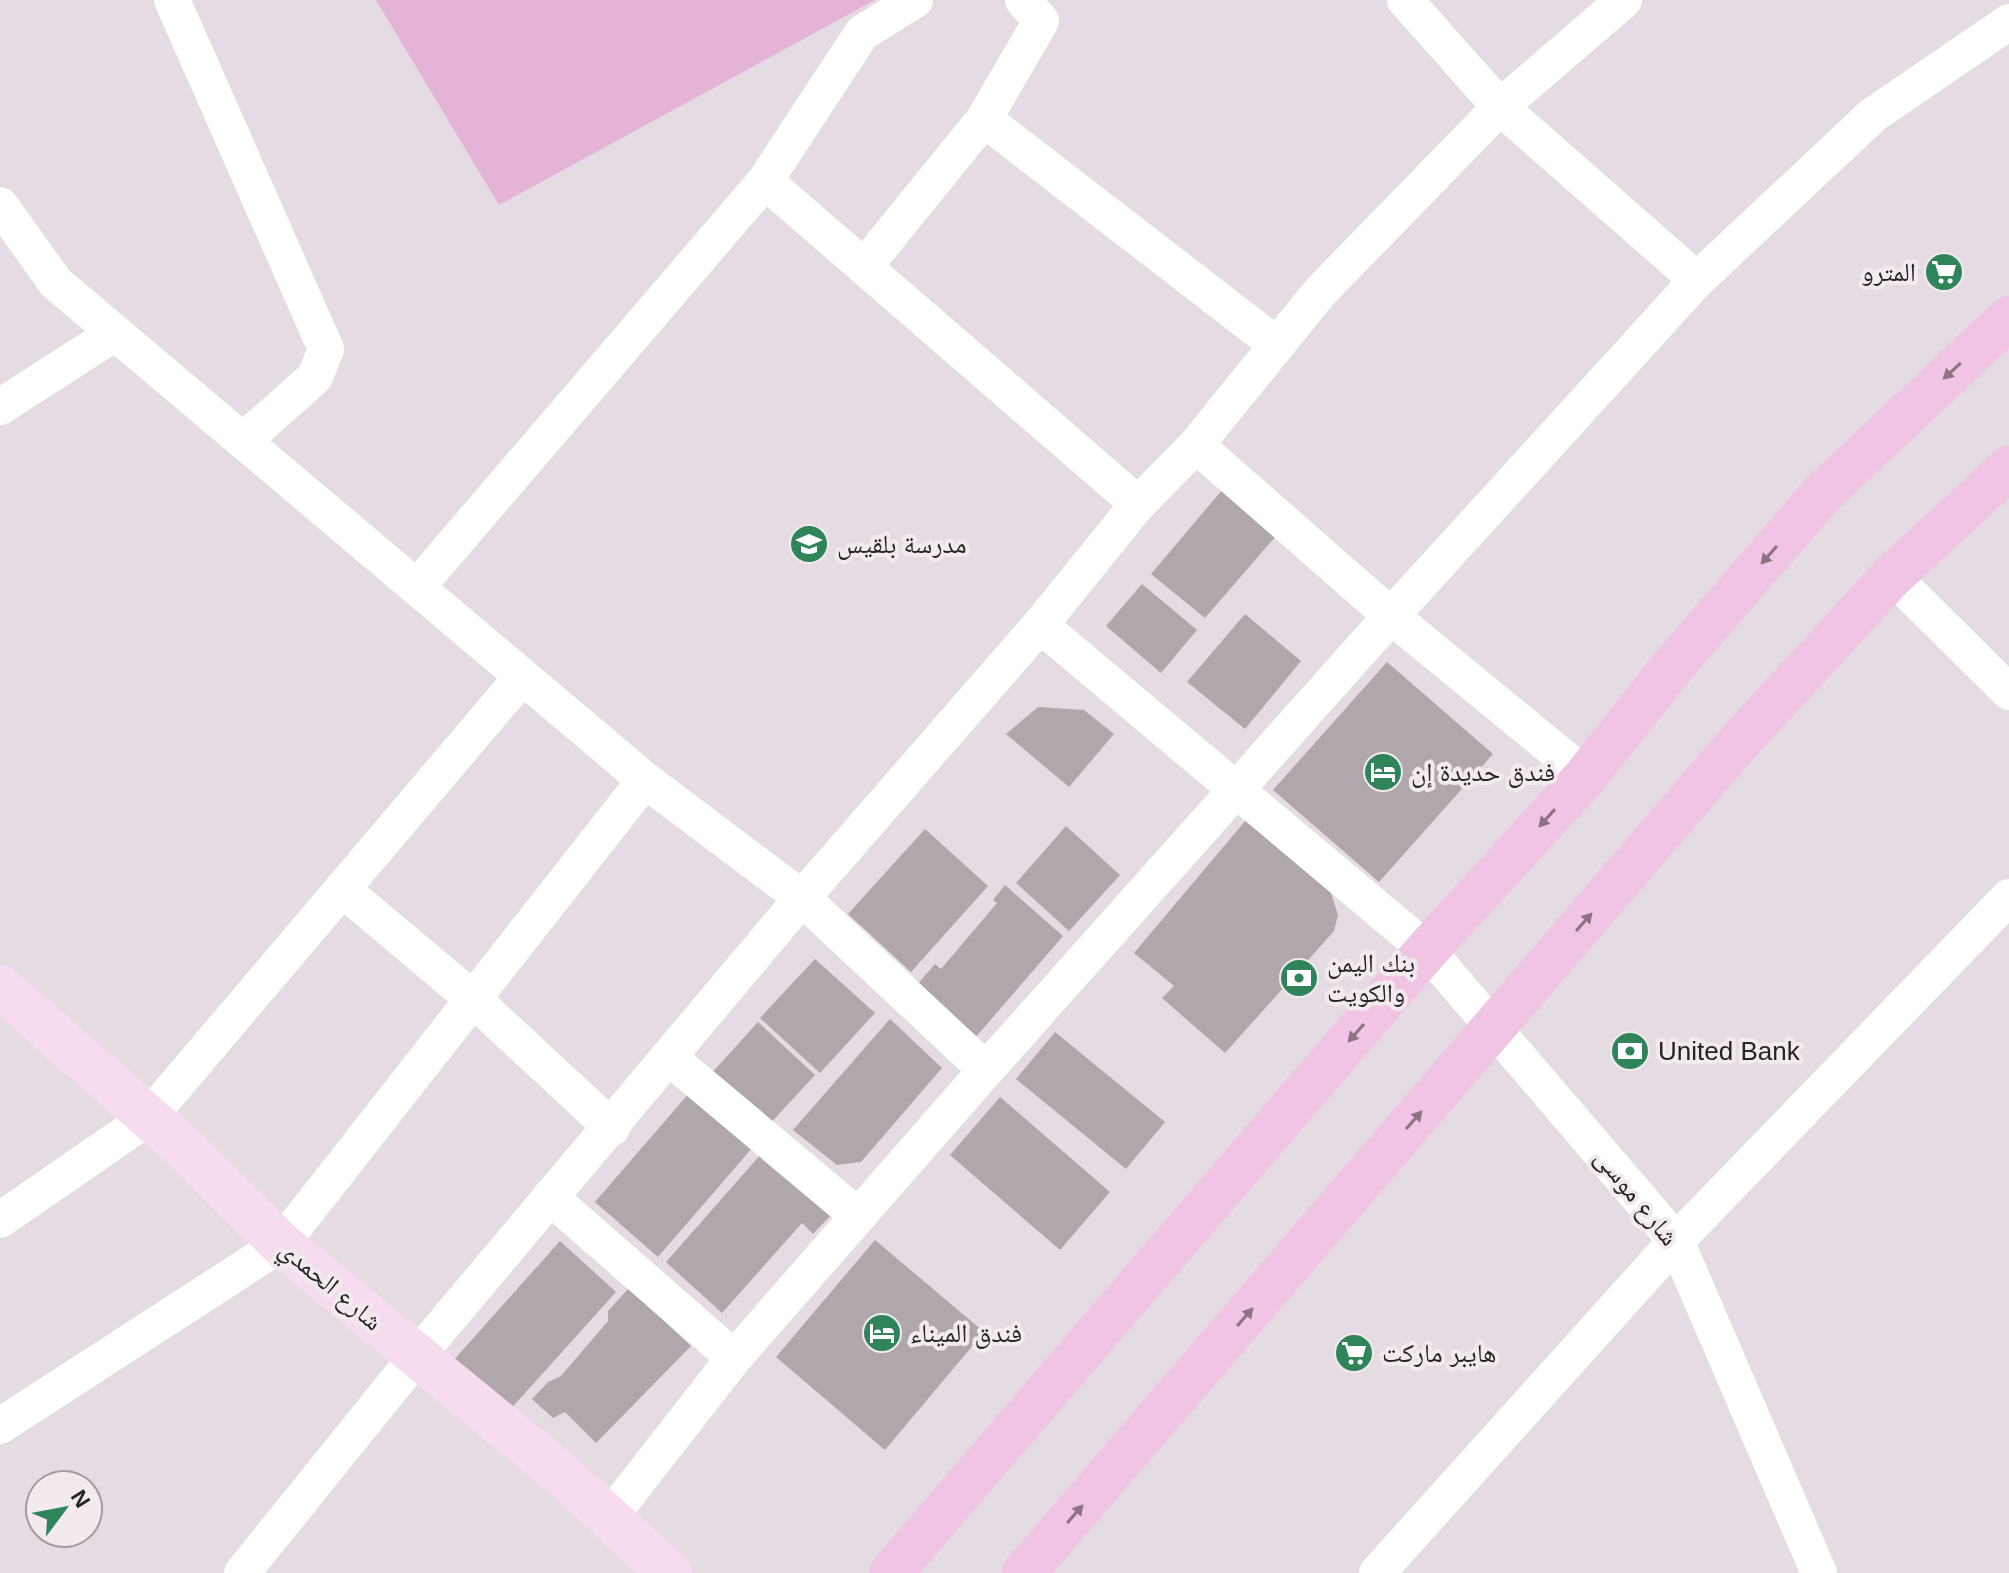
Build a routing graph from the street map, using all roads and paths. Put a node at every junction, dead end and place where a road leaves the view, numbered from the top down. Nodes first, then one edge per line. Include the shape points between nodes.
1 (172, 0) edge
2 (915, 0) edge
3 (1023, 0) edge
4 (1405, 0) edge
5 (1624, 0) edge
6 (2009, 22) edge
7 (1500, 107) junction
8 (984, 119) junction
9 (765, 181) junction
10 (0, 205) edge
11 (864, 267) junction
12 (1697, 280) junction
13 (2009, 318) edge
14 (115, 333) junction
15 (1277, 345) junction
16 (0, 407) edge
17 (243, 441) junction
18 (1196, 445) junction
19 (2009, 468) edge
20 (1138, 504) junction
21 (1892, 576) junction
22 (417, 587) junction
23 (1391, 616) junction
24 (1040, 625) junction
25 (522, 677) junction
26 (2009, 692) edge
27 (1586, 776) junction
28 (645, 780) junction
29 (1239, 789) junction
30 (342, 889) junction
31 (2009, 897) edge
32 (802, 898) junction
33 (1427, 950) junction
34 (0, 987) edge
35 (473, 999) junction
36 (1493, 1027) junction
37 (671, 1059) junction
38 (986, 1070) junction
39 (148, 1118) junction
40 (612, 1128) junction
41 (550, 1197) junction
42 (858, 1216) junction
43 (0, 1220) edge
44 (1676, 1241) junction
45 (281, 1244) junction
46 (417, 1356) junction
47 (734, 1358) junction
48 (0, 1426) edge
49 (609, 1518) junction
50 (242, 1573) edge
51 (670, 1573) edge
52 (891, 1573) edge
53 (1024, 1573) edge
54 (1377, 1573) edge
55 (1819, 1573) edge

1 - 17 street via 326,349 315,377
2 - 9 street via 862,33
3 - 8 street via 1041,21
4 - 7 street
5 - 7 street
6 - 12 street via 1873,115
7 - 12 street
7 - 15 street via 1320,292
8 - 11 street
8 - 15 street
9 - 11 street
9 - 22 street
10 - 14 street via 56,283
11 - 20 street
12 - 23 street
13 -> 27 highway via 1823,493 1672,667
14 - 16 street
14 - 17 street
15 - 18 street
17 - 22 street
18 - 20 street
18 - 23 street
19 - 21 highway
20 - 24 street
21 - 26 street
36 -> 21 highway via 1739,742
22 - 25 street
23 - 27 street
23 - 29 street
24 - 29 street, شارع موسى
24 - 32 street
25 - 28 street
25 - 30 street
27 -> 33 highway
28 - 32 street
28 - 35 street
29 - 33 street, شارع موسى
29 - 38 street
30 - 35 street
30 - 39 street
31 - 44 street
32 - 37 street
32 - 38 street
33 - 36 street, شارع موسى
33 -> 52 highway
34 - 39 main road, شارع الحمدي
35 - 40 street
35 - 45 street
36 - 44 street, شارع موسى
53 -> 36 highway
37 - 40 street
37 - 42 street
38 - 42 street
39 - 43 street
39 - 45 main road, شارع الحمدي
40 - 41 street
41 - 46 street
41 - 47 street
42 - 47 street
44 - 54 street
44 - 55 street, شارع موسى
45 - 46 main road, شارع الحمدي
45 - 48 street
46 - 49 main road, شارع الحمدي
46 - 50 street
47 - 49 street
49 - 51 main road, شارع الحمدي

